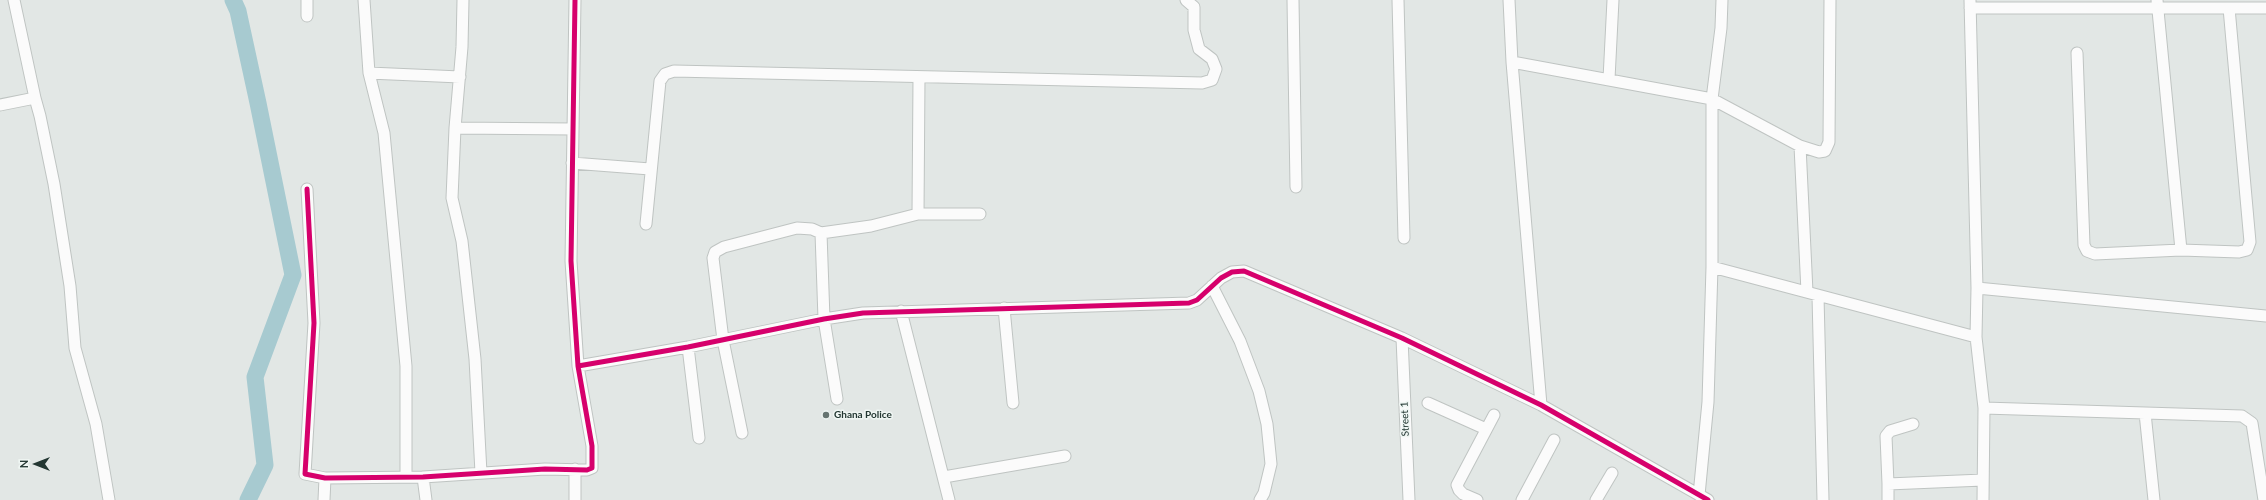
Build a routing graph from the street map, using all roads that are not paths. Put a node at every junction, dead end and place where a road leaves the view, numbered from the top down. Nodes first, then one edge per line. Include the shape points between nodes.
1 (14, 0) edge
2 (306, 0) edge
3 (364, 0) edge
4 (463, 0) edge
5 (575, 0) edge
6 (1293, 0) edge
7 (1398, 0) edge
8 (1509, 0) edge
9 (1613, 0) edge
10 (1722, 0) edge
11 (1830, 0) edge
12 (1192, 2) edge
13 (1970, 4) edge
14 (2076, 4) edge
15 (2157, 4) edge
16 (2241, 4) edge
17 (2229, 8) junction
18 (2266, 8) edge
19 (307, 16) dead end
20 (2077, 53) dead end
21 (1512, 62) junction
22 (369, 73) junction
23 (460, 77) junction
24 (919, 78) junction
25 (1609, 79) junction
26 (35, 98) junction
27 (1712, 99) junction
28 (0, 104) edge
29 (455, 128) junction
30 (573, 129) junction
31 (1800, 146) junction
32 (572, 163) junction
33 (650, 169) junction
34 (1296, 187) dead end
35 (307, 189) dead end
36 (918, 214) junction
37 (980, 214) dead end
38 (646, 224) dead end
39 (821, 233) junction
40 (1404, 238) dead end
41 (2181, 250) junction
42 (1712, 267) junction
43 (1212, 286) junction
44 (1977, 288) junction
45 (1807, 292) junction
46 (1818, 296) junction
47 (1004, 308) junction
48 (901, 311) junction
49 (2266, 316) edge
50 (824, 319) junction
51 (1976, 337) junction
52 (1402, 338) junction
53 (723, 340) junction
54 (688, 347) junction
55 (578, 366) junction
56 (837, 399) dead end
57 (1013, 403) dead end
58 (1428, 403) dead end
59 (1541, 405) junction
60 (1984, 408) junction
61 (2145, 413) junction
62 (1494, 415) dead end
63 (1913, 424) dead end
64 (1486, 429) junction
65 (742, 433) dead end
66 (699, 438) dead end
67 (1554, 440) dead end
68 (1065, 456) dead end
69 (575, 469) junction
70 (481, 473) junction
71 (1612, 473) dead end
72 (406, 477) junction
73 (423, 477) junction
74 (944, 477) junction
75 (325, 478) junction
76 (1983, 480) junction
77 (1888, 484) junction
78 (1703, 498) edge
79 (109, 500) edge
80 (324, 500) edge
81 (426, 500) edge
82 (575, 500) edge
83 (949, 500) edge
84 (1260, 500) edge
85 (1409, 500) edge
86 (1477, 500) edge
87 (1522, 500) edge
88 (1596, 500) edge
89 (1823, 500) edge
90 (1888, 500) edge
91 (1983, 500) edge
92 (2154, 500) edge
93 (2264, 500) edge

1 - 26 street
2 - 19 street
3 - 22 street
4 - 23 street
5 - 30 street
6 - 34 street
7 - 40 street
8 - 21 street
9 - 25 street
10 - 27 street
11 - 31 street via 1829,142 1825,151 1819,152
12 - 24 street via 1194,30 1199,49 1212,59 1216,69 1212,80 1202,83
13 - 14 street
13 - 44 street
14 - 15 street
15 - 17 street
15 - 41 street
16 - 17 street
16 - 18 street
17 - 41 street via 2250,242 2247,250 2239,252
20 - 41 street via 2084,245 2087,251 2095,254
21 - 25 street
21 - 59 street
22 - 23 street
22 - 72 street via 384,133 406,366
23 - 29 street
24 - 33 street via 674,71 665,74 660,81
24 - 36 street
25 - 27 street
26 - 28 street
26 - 79 street via 54,184 70,286 75,348 96,424
27 - 31 street
27 - 42 street
29 - 30 street
29 - 70 street via 452,198 462,241 475,359
30 - 32 street
31 - 45 street
32 - 33 street
32 - 55 street via 571,261
33 - 38 street
35 - 75 street via 314,323 304,470 307,476
36 - 37 street
36 - 39 street via 871,226
39 - 50 street
39 - 53 street via 812,229 796,228 724,247 715,252 713,258
42 - 45 street
42 - 78 street
43 - 47 street via 1197,300 1189,303
43 - 52 street via 1232,272 1244,270
43 - 84 street via 1248,362 1259,390 1267,424 1270,464
44 - 49 street
44 - 51 street
45 - 46 street
46 - 51 street
46 - 89 street
47 - 48 street
47 - 57 street
48 - 50 street via 879,311
48 - 74 street
50 - 53 street
50 - 56 street
51 - 60 street
52 - 59 street
52 - 85 street, Street 1
53 - 54 street
53 - 65 street
54 - 55 street
54 - 66 street
55 - 69 street via 593,464 587,470
58 - 64 street
59 - 78 street
60 - 61 street
60 - 76 street
61 - 92 street
61 - 93 street via 2242,416 2249,419 2252,423
62 - 64 street
63 - 77 street via 1890,431 1886,436
64 - 86 street via 1458,485 1463,494
67 - 87 street
68 - 74 street
69 - 70 street
69 - 82 street
70 - 73 street
71 - 88 street
72 - 73 street
72 - 75 street
73 - 81 street
74 - 83 street
75 - 80 street
76 - 77 street
76 - 91 street
77 - 90 street

